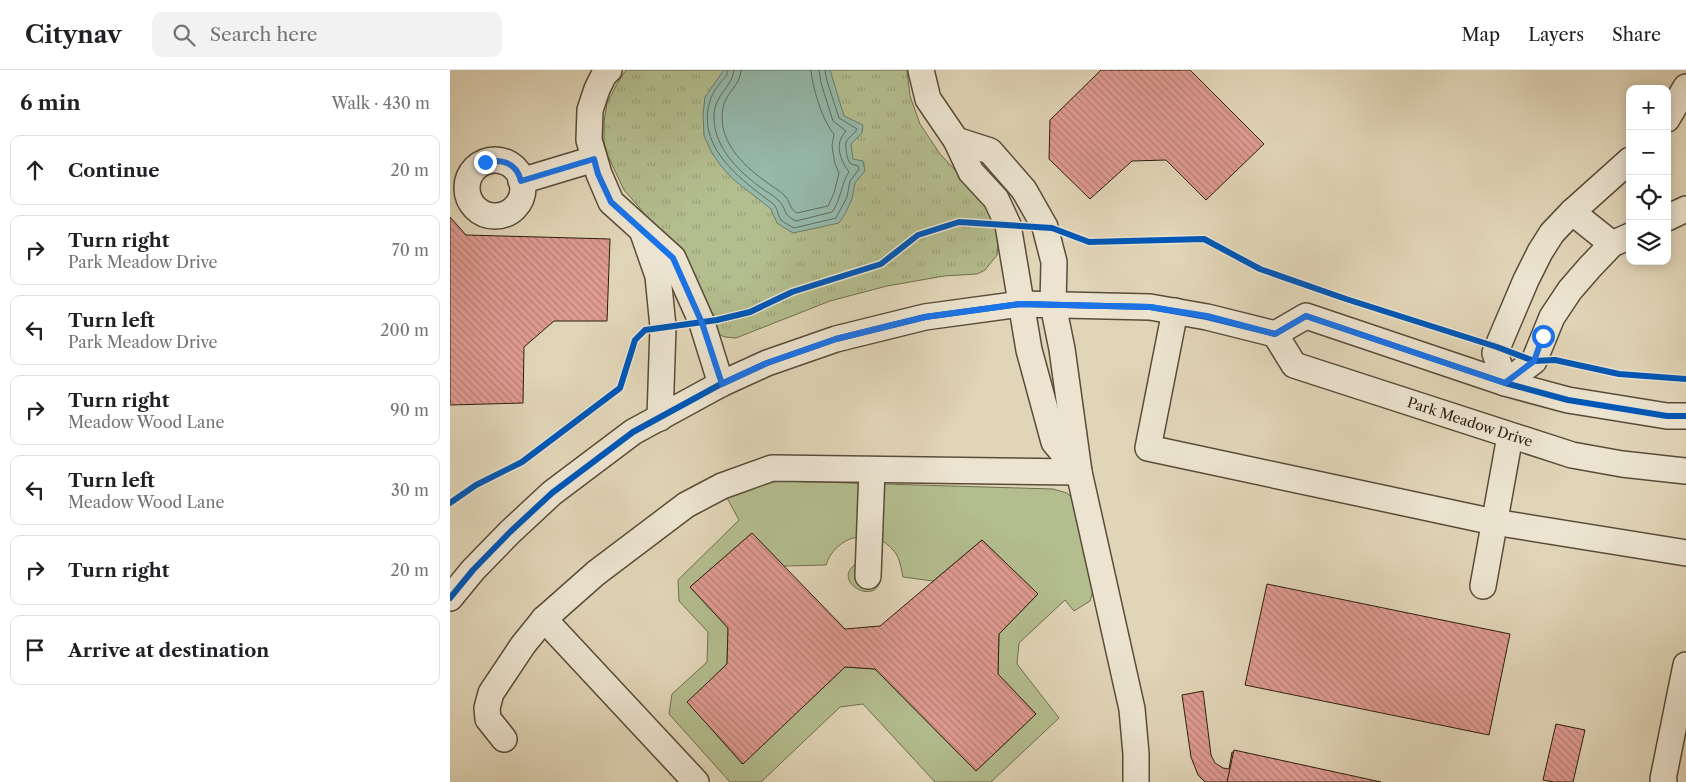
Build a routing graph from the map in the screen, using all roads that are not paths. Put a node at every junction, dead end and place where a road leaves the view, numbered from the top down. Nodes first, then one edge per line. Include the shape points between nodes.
1 (610, 70) edge
2 (921, 70) edge
3 (1686, 87) edge
4 (1671, 112) edge
5 (956, 140) junction
6 (594, 159) junction
7 (1626, 164) edge
8 (521, 181) dead end
9 (1686, 209) edge
10 (1572, 212) junction
11 (1671, 216) edge
12 (642, 230) junction
13 (1621, 240) edge
14 (1020, 304) junction
15 (1053, 305) junction
16 (1175, 311) junction
17 (1275, 334) junction
18 (1505, 383) junction
19 (722, 384) junction
20 (1686, 416) edge
21 (660, 418) junction
22 (1510, 436) junction
23 (872, 470) junction
24 (1686, 470) edge
25 (1078, 472) junction
26 (1494, 522) junction
27 (1686, 553) edge
28 (868, 576) dead end
29 (454, 585) edge
30 (1483, 586) dead end
31 (544, 620) junction
32 (1686, 665) edge
33 (504, 738) dead end
34 (1663, 781) edge
35 (696, 782) edge
36 (1136, 782) edge

1 - 6 street via 597,89 590,110 589,140
2 - 5 street via 928,99
3 - 4 street
5 - 14 street via 970,172 996,199 1008,225
5 - 15 street via 990,152 1024,190 1045,228 1054,262
6 - 8 street
6 - 12 street via 611,202
7 - 10 street
9 - 11 street
10 - 13 street
10 - 18 street via 1540,252 1501,336 1495,353
12 - 19 street via 673,258 702,323
12 - 21 street via 658,276 663,327
13 - 18 street via 1590,266 1570,290 1552,317 1534,361
14 - 15 street
14 - 19 street via 925,317 836,339 767,363
14 - 25 street via 1054,442
15 - 16 street via 1150,307
15 - 25 street
16 - 17 street
16 - 26 street via 1148,448
17 - 18 street via 1306,316
17 - 22 street, Park Meadow Drive via 1294,365
18 - 20 street via 1568,400 1667,416
19 - 21 street
21 - 29 street via 634,432 552,493
22 - 24 street, Park Meadow Drive via 1572,455
22 - 26 street
23 - 25 street
23 - 28 street
23 - 31 street via 772,468 722,486 653,528
25 - 36 street via 1132,709
26 - 27 street
26 - 30 street
31 - 33 street via 491,693 488,719
31 - 35 street
32 - 34 street

